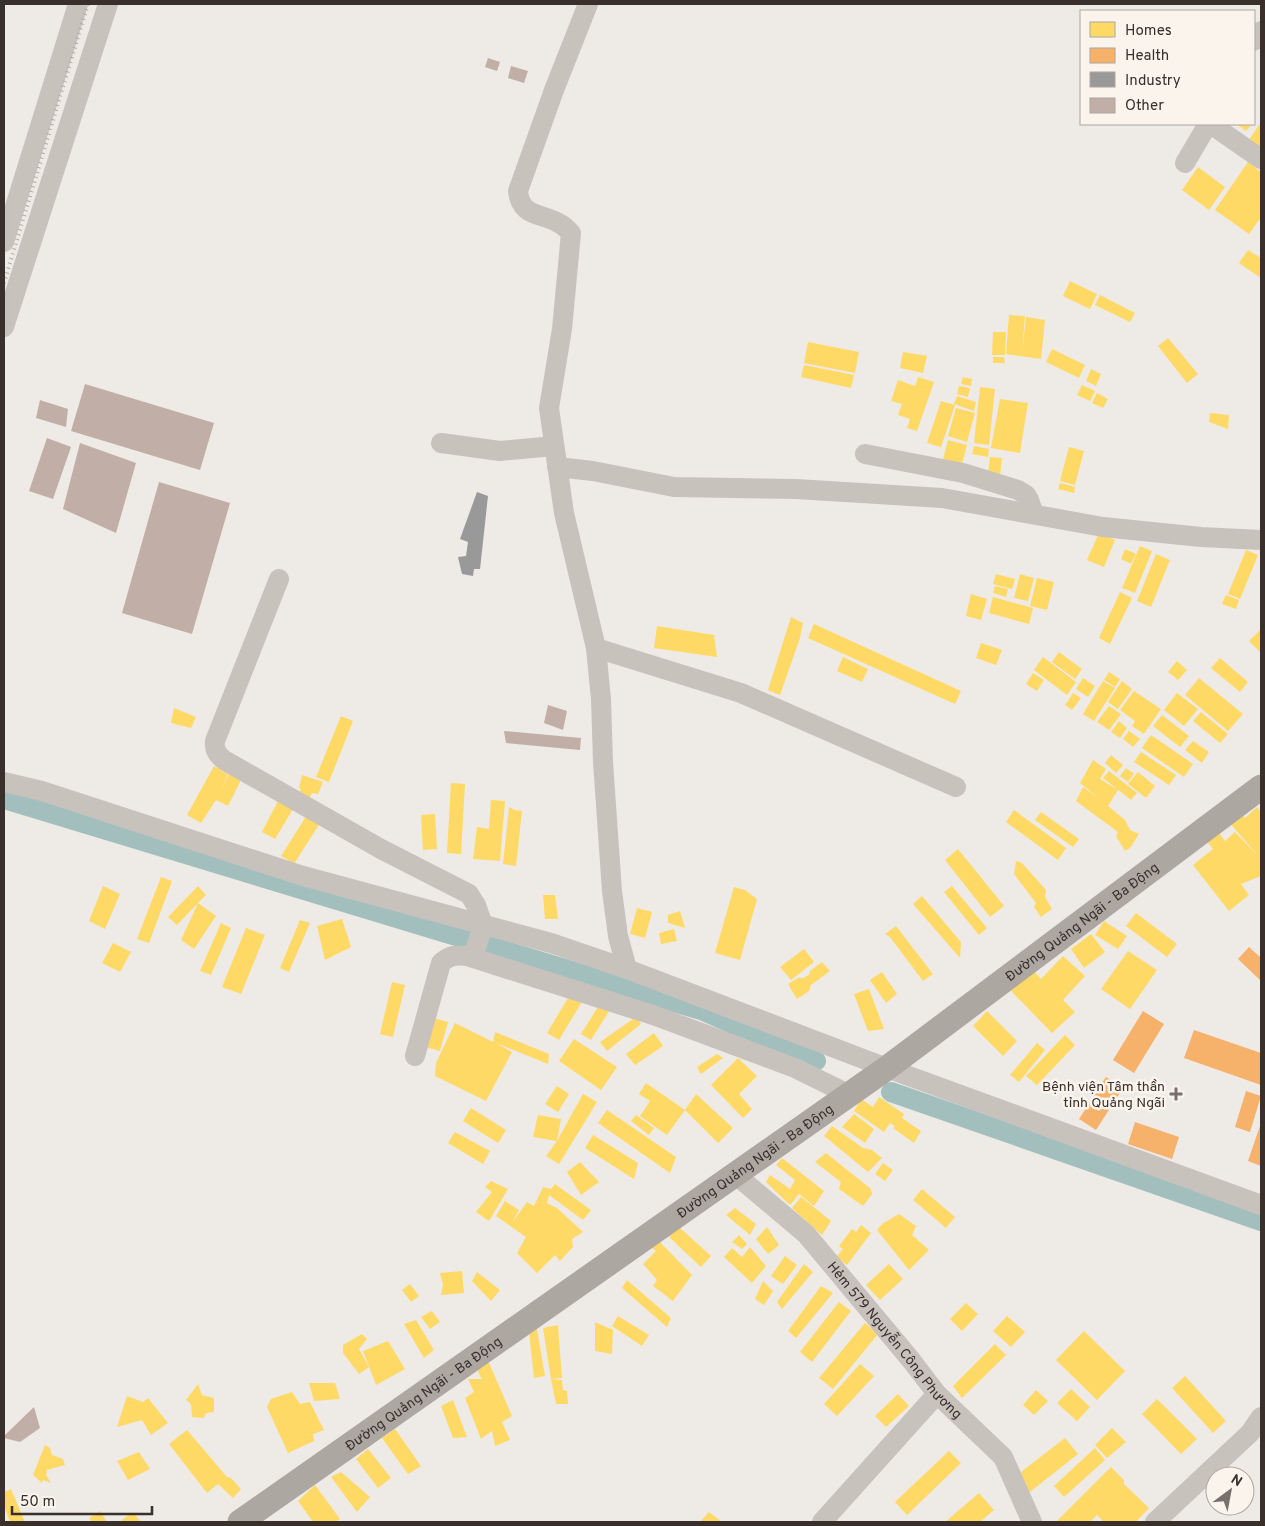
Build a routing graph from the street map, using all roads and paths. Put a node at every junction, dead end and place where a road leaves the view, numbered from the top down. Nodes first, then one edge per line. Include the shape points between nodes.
1 (78, 4) edge
2 (108, 4) edge
3 (588, 4) edge
4 (1206, 125) edge
5 (1213, 125) edge
6 (1261, 159) edge
7 (1185, 163) dead end
8 (5, 236) edge
9 (4, 327) edge
10 (441, 443) dead end
11 (554, 446) junction
12 (865, 454) dead end
13 (557, 467) junction
14 (1034, 514) junction
15 (1261, 540) edge
16 (278, 580) dead end
17 (596, 648) junction
18 (4, 782) edge
19 (956, 787) dead end
20 (1261, 787) edge
21 (478, 942) junction
22 (627, 969) junction
23 (415, 1056) dead end
24 (887, 1068) junction
25 (850, 1095) junction
26 (736, 1175) junction
27 (1261, 1205) edge
28 (937, 1394) junction
29 (1261, 1417) edge
30 (240, 1522) edge
31 (822, 1522) edge
32 (1032, 1522) edge
33 (1155, 1522) edge

1 - 8 street
2 - 9 street
3 - 11 street via 518,191 524,208 563,225 571,233 562,328 549,401
4 - 7 street
5 - 6 street
10 - 11 street via 500,451
11 - 13 street
12 - 14 street via 963,474 1018,490 1026,495
13 - 14 street via 674,487 796,489 942,498
13 - 17 street via 564,513
14 - 15 street via 1103,527
16 - 21 street via 214,748 224,760 381,849 469,894 476,905
17 - 19 street via 741,693
17 - 22 street via 612,891 618,936
18 - 21 street via 42,791 303,876
20 - 24 main road, Đường Quảng Ngãi - Ba Động
21 - 22 street via 551,943
21 - 23 street via 441,963
21 - 25 street via 653,1015 795,1068
22 - 24 street
24 - 25 main road, Đường Quảng Ngãi - Ba Động
24 - 27 street
25 - 26 main road, Đường Quảng Ngãi - Ba Động
26 - 28 street, Hẻm 579 Nguyễn Công Phương via 806,1234
26 - 30 main road, Đường Quảng Ngãi - Ba Động
28 - 31 street
28 - 32 street, Hẻm 579 Nguyễn Công Phương via 1003,1457
29 - 33 street via 1250,1433

